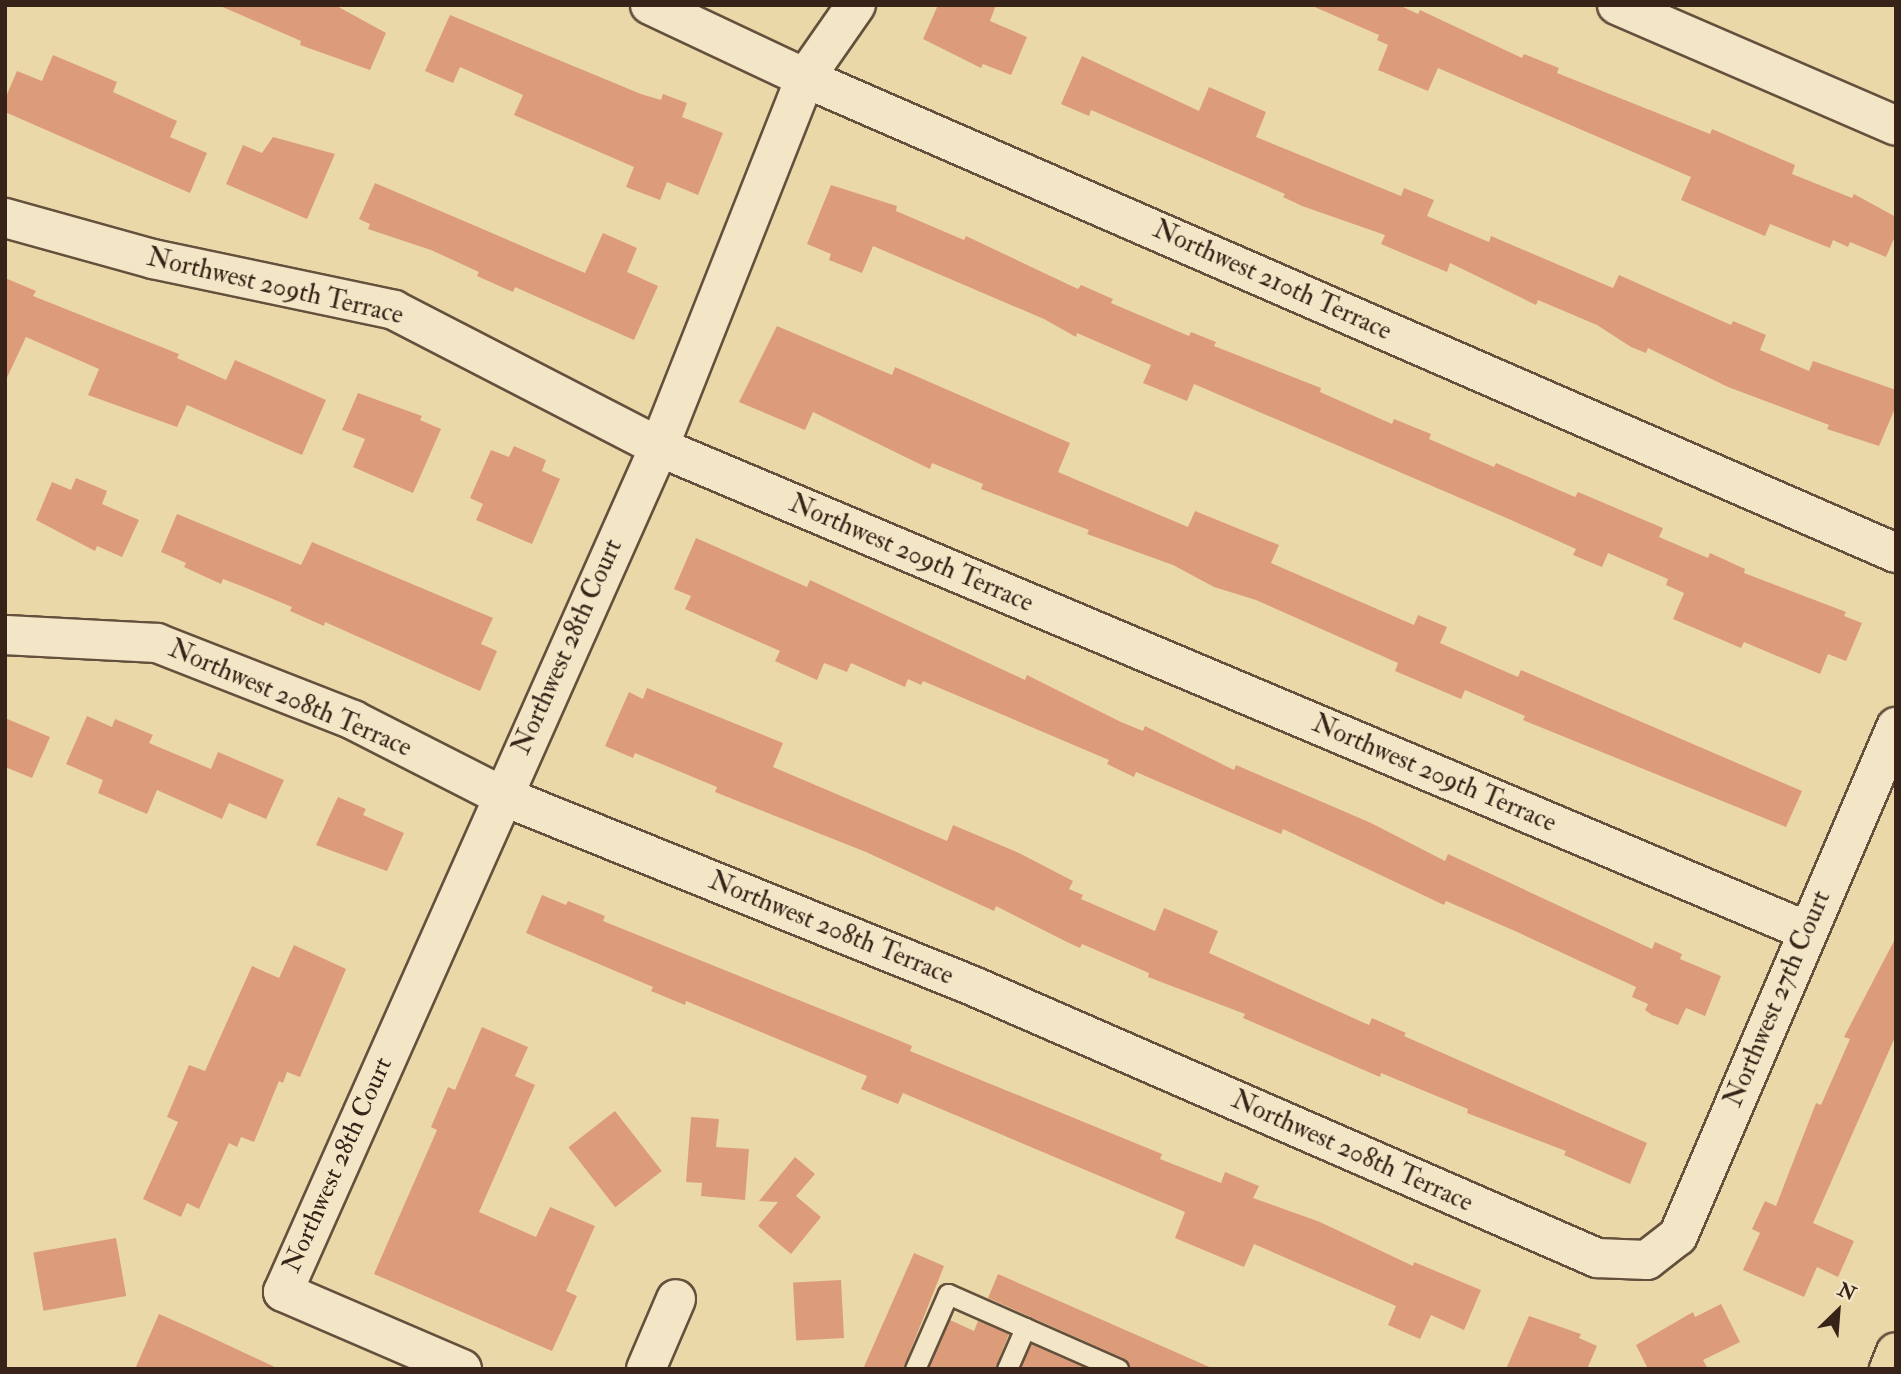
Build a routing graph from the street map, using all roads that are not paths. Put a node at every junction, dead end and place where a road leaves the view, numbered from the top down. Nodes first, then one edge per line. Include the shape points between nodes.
1 (650, 5) edge
2 (856, 5) edge
3 (1617, 5) edge
4 (805, 78) junction
5 (1896, 126) edge
6 (5, 218) edge
7 (659, 447) junction
8 (1896, 553) edge
9 (5, 635) edge
10 (1896, 727) edge
11 (500, 795) junction
12 (1807, 931) junction
13 (1647, 1260) joint
14 (676, 1299) dead end
15 (1025, 1328) junction
16 (1896, 1352) edge
17 (1094, 1364) edge
18 (462, 1369) edge
19 (646, 1369) edge
20 (915, 1369) edge
21 (1007, 1369) edge
22 (1118, 1369) edge
23 (1889, 1369) edge

1 - 4 street, Northwest 210th Terrace
2 - 4 street, Northwest 28th Court
3 - 5 street
4 - 7 street, Northwest 28th Court
4 - 8 street, Northwest 210th Terrace
6 - 7 street, Northwest 209th Terrace via 153,259 394,310
7 - 11 street, Northwest 28th Court
7 - 12 street, Northwest 209th Terrace
9 - 11 street, Northwest 208th Terrace via 157,643 353,720
10 - 12 street, Northwest 27th Court
11 - 13 street, Northwest 208th Terrace via 973,986 1597,1258
11 - 18 street, Northwest 28th Court via 283,1292
12 - 13 street, Northwest 27th Court via 1678,1236
14 - 19 street
15 - 17 lane
15 - 20 lane via 948,1294
15 - 21 lane
16 - 23 main road
17 - 22 lane

